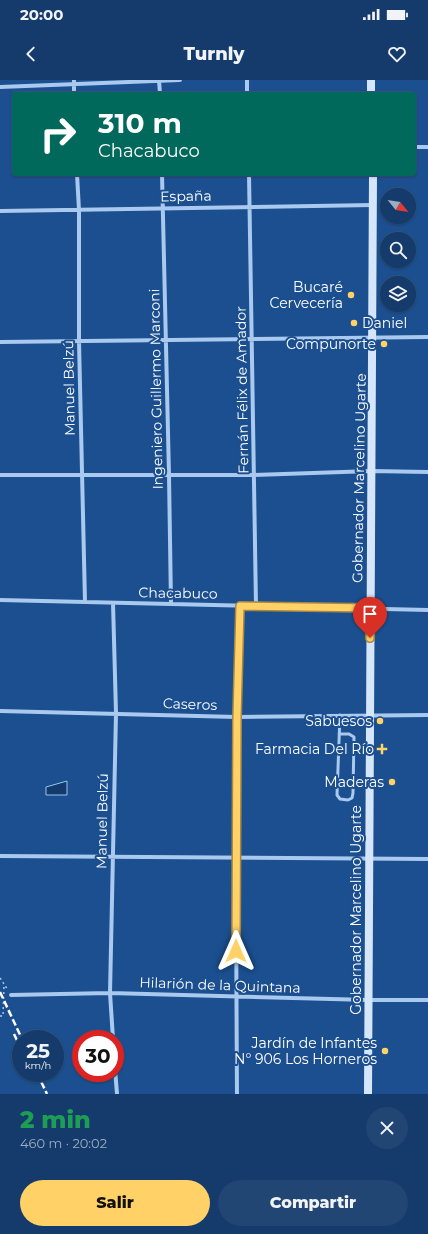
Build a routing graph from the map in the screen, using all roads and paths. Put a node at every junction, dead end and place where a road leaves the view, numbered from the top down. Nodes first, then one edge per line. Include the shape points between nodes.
1 (159, 80) edge
2 (180, 80) edge
3 (247, 80) edge
4 (370, 80) edge
5 (74, 82) edge
6 (0, 88) edge
7 (160, 92) edge
8 (247, 92) edge
9 (371, 92) edge
10 (428, 146) edge
11 (416, 147) edge
12 (77, 176) edge
13 (162, 176) edge
14 (249, 176) edge
15 (373, 176) edge
16 (373, 205) junction
17 (250, 206) junction
18 (163, 208) junction
19 (79, 210) junction
20 (0, 211) edge
21 (373, 337) junction
22 (428, 337) edge
23 (252, 339) junction
24 (166, 340) junction
25 (79, 341) junction
26 (0, 342) edge
27 (372, 471) junction
28 (428, 472) edge
29 (0, 475) edge
30 (82, 475) junction
31 (169, 475) junction
32 (254, 475) junction
33 (0, 600) edge
34 (85, 602) junction
35 (113, 603) junction
36 (171, 604) junction
37 (240, 606) junction
38 (256, 606) junction
39 (371, 608) junction
40 (428, 610) edge
41 (0, 711) edge
42 (116, 713) junction
43 (340, 715) junction
44 (370, 715) junction
45 (428, 715) edge
46 (237, 717) junction
47 (339, 734) junction
48 (0, 856) edge
49 (112, 858) junction
50 (236, 858) junction
51 (369, 858) junction
52 (428, 859) edge
53 (0, 978) edge
54 (4, 984) junction
55 (110, 993) junction
56 (11, 995) joint
57 (236, 997) junction
58 (369, 1000) junction
59 (428, 1000) edge
60 (0, 1016) edge
61 (112, 1030) edge
62 (116, 1082) edge
63 (117, 1094) edge
64 (237, 1094) edge
65 (368, 1094) edge

1 - 2 street
1 - 5 street
1 - 7 street
3 - 8 street
4 - 9 street
5 - 6 street
10 - 11 street
12 - 19 street, Manuel Belzú
13 - 18 street, Ingeniero Guillermo Marconi
14 - 17 street, Fernán Félix de Amador
15 - 16 street, Gobernador Marcelino Ugarte
16 - 17 street, España
16 - 21 street, Gobernador Marcelino Ugarte
17 - 18 street, España
17 - 23 street, Fernán Félix de Amador
18 - 19 street, España
18 - 24 street, Ingeniero Guillermo Marconi
19 - 20 street, España
19 - 25 street, Manuel Belzú
21 - 22 street
21 - 23 street
21 - 27 street, Gobernador Marcelino Ugarte
23 - 24 street
23 - 32 street, Fernán Félix de Amador
24 - 25 street
24 - 31 street, Ingeniero Guillermo Marconi
25 - 26 street
25 - 30 street, Manuel Belzú
27 - 28 street
27 - 32 street
27 - 39 street, Gobernador Marcelino Ugarte
29 - 30 street
30 - 31 street
30 - 34 street, Manuel Belzú
31 - 32 street
31 - 36 street, Ingeniero Guillermo Marconi
32 - 38 street, Fernán Félix de Amador
33 - 34 street, Chacabuco
34 - 35 street, Chacabuco
35 - 36 street, Chacabuco
35 - 42 street, Manuel Belzú
36 - 37 street, Chacabuco
37 - 38 street, Chacabuco
37 - 46 street
38 - 39 street, Chacabuco
39 - 40 street, Chacabuco
39 - 44 street, Gobernador Marcelino Ugarte
41 - 42 street, Caseros
42 - 46 street, Caseros
42 - 49 street, Manuel Belzú
43 - 44 street, Caseros
43 - 46 street, Caseros
43 - 47 lane
44 - 45 street, Caseros
44 - 51 street, Gobernador Marcelino Ugarte
46 - 50 street
47 - 47 lane via 354,737 353,793 352,798 348,800 340,799 337,795
48 - 49 street
49 - 50 street
49 - 55 street, Manuel Belzú
50 - 51 street
50 - 57 street
51 - 52 street
51 - 58 street, Gobernador Marcelino Ugarte
53 - 54 path
54 - 56 path
54 - 60 path via 3,1016
55 - 56 street, Hilarión de la Quintana
55 - 57 street, Hilarión de la Quintana
55 - 61 street, Manuel Belzú
57 - 58 street, Hilarión de la Quintana
57 - 64 street
58 - 59 street, Hilarión de la Quintana
58 - 65 street, Gobernador Marcelino Ugarte
62 - 63 street

